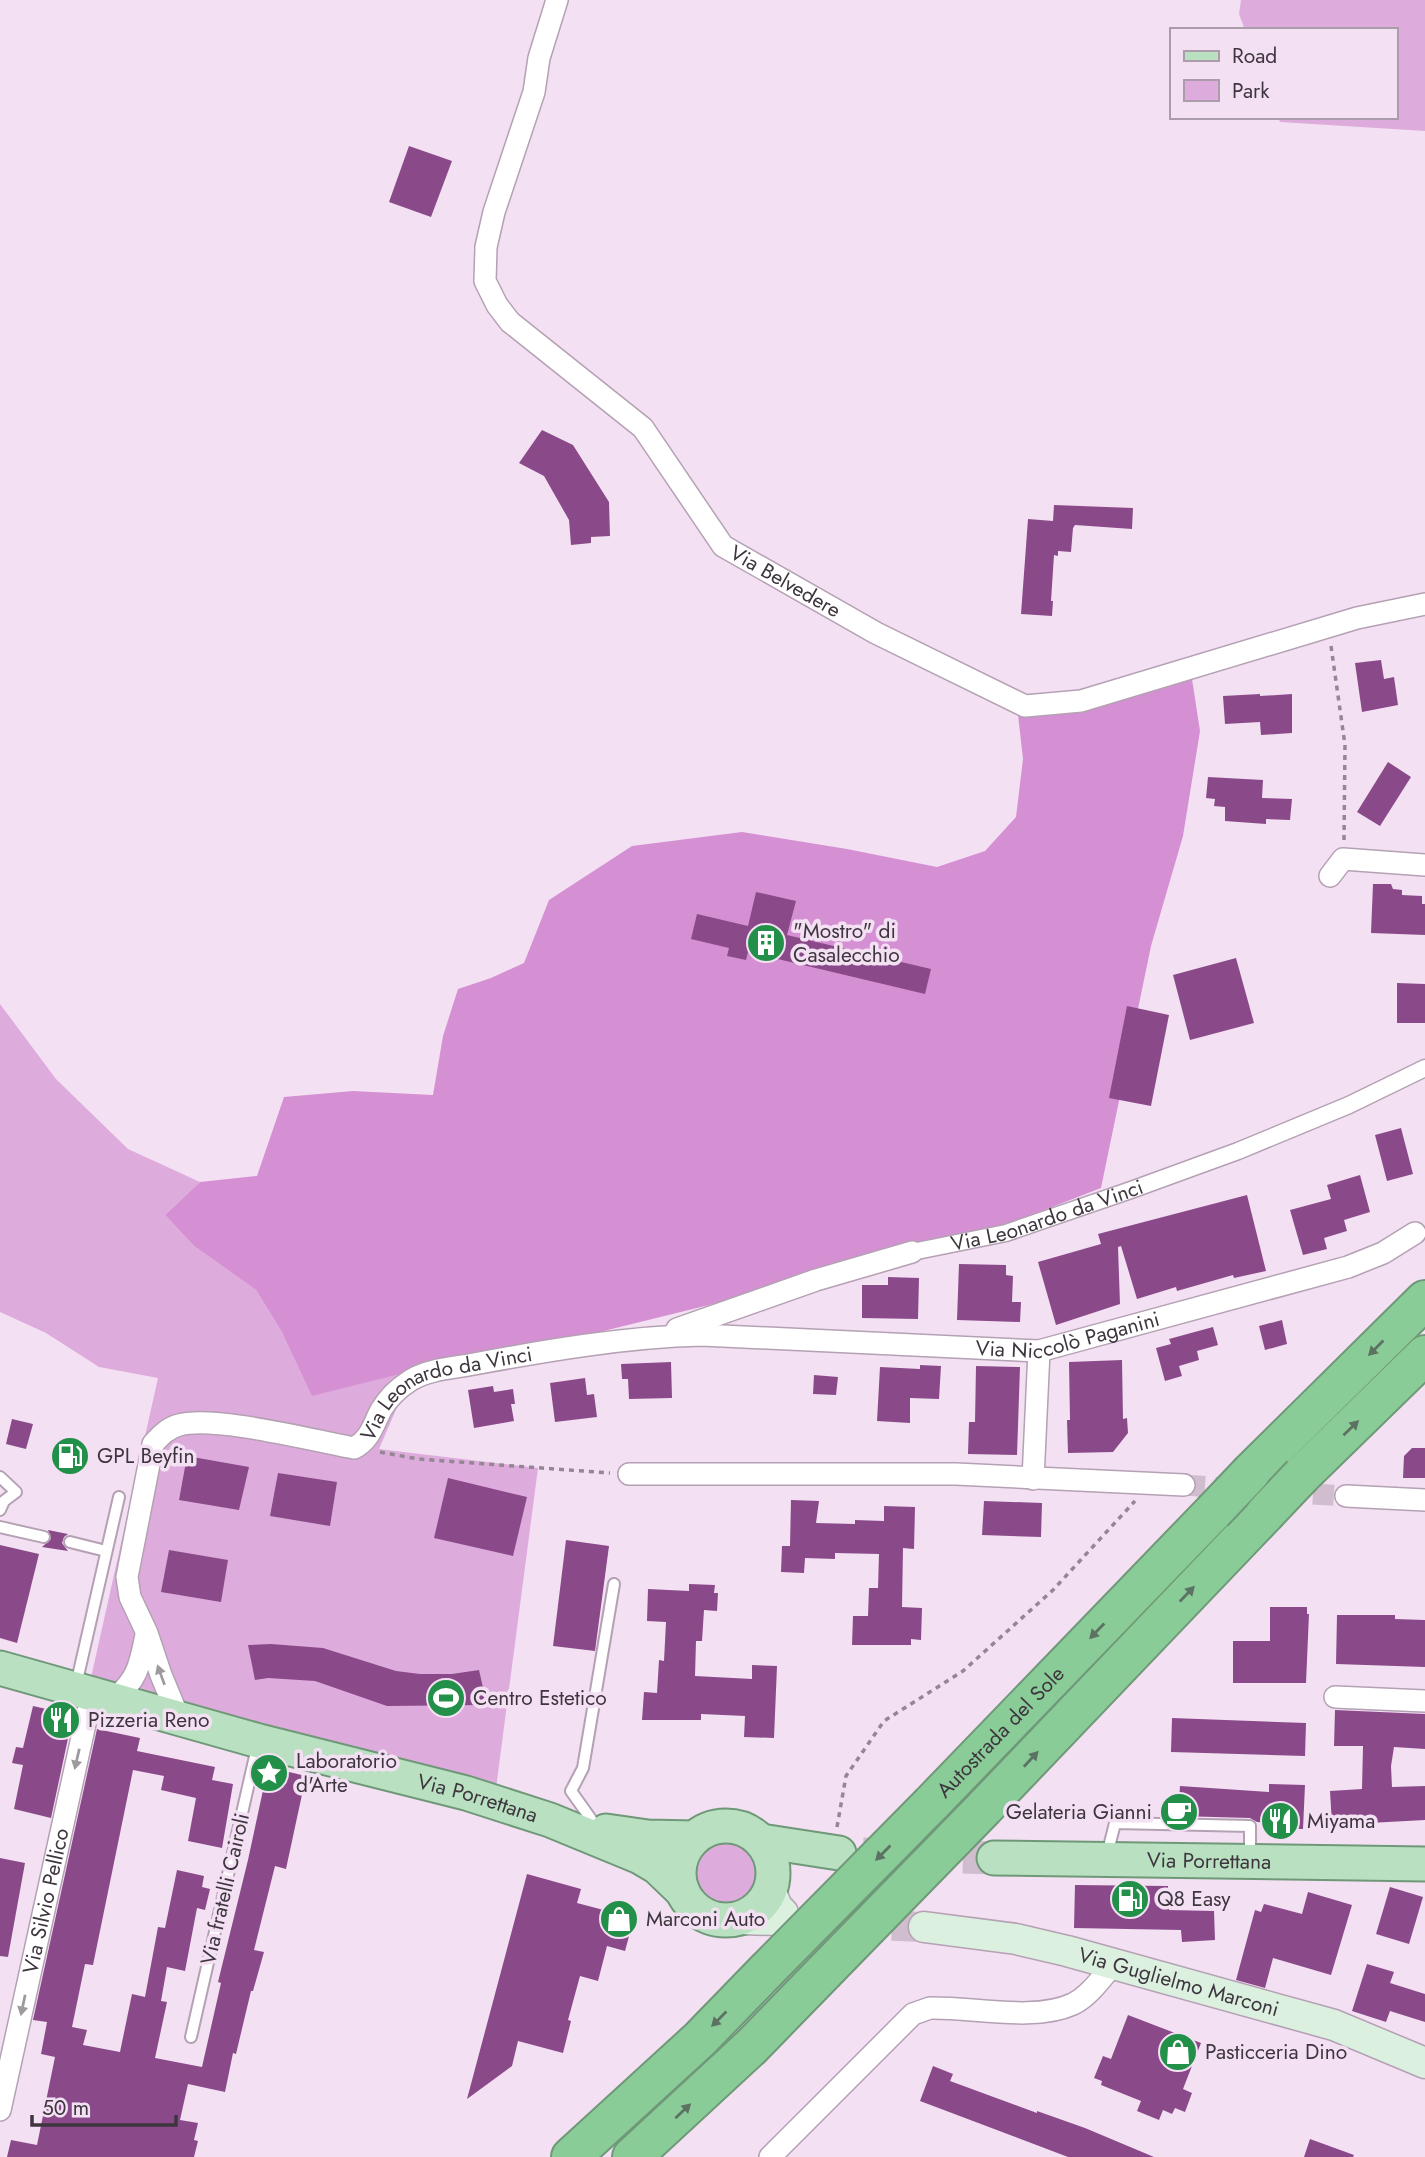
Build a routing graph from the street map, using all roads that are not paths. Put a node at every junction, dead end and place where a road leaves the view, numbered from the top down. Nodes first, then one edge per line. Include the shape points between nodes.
1 (557, 0) edge
2 (1425, 604) edge
3 (1425, 865) edge
4 (1330, 876) dead end
5 (1425, 1068) edge
6 (1415, 1233) dead end
7 (912, 1252) joint
8 (1425, 1300) edge
9 (702, 1335) joint
10 (658, 1336) junction
11 (1039, 1350) junction
12 (1425, 1355) edge
13 (629, 1474) road end
14 (0, 1477) edge
15 (1033, 1479) junction
16 (1184, 1485) tunnel mouth
17 (1346, 1496) tunnel mouth
18 (119, 1497) dead end
19 (1425, 1500) edge
20 (0, 1510) edge
21 (0, 1527) edge
22 (44, 1536) dead end
23 (70, 1542) dead end
24 (106, 1550) junction
25 (614, 1584) dead end
26 (147, 1633) junction
27 (0, 1668) edge
28 (94, 1693) junction
29 (1335, 1697) dead end
30 (1425, 1701) edge
31 (178, 1716) junction
32 (259, 1741) junction
33 (550, 1820) junction
34 (599, 1830) junction
35 (694, 1838) junction
36 (761, 1841) junction
37 (994, 1858) tunnel mouth
38 (1425, 1864) edge
39 (683, 1892) junction
40 (775, 1901) junction
41 (924, 1927) tunnel mouth
42 (1112, 1966) junction
43 (191, 2037) dead end
44 (1425, 2063) edge
45 (0, 2110) edge
46 (571, 2157) edge
47 (632, 2157) edge
48 (770, 2157) edge

1 - 2 street, Via Belvedere via 534,92 494,212 485,281 510,322 643,428 723,546 876,633 1025,706 1081,701 1328,627
3 - 4 street via 1343,859
5 - 7 street, Via Leonardo da Vinci via 1349,1105 1131,1191 1006,1233
6 - 11 street, Via Niccolò Paganini via 1348,1267
7 - 10 street, Via Leonardo da Vinci via 816,1280
8 -> 46 highway, Autostrada del Sole, bridge via 1251,1472 700,2039
9 - 10 street, Via Leonardo da Vinci
9 - 11 street, Via Niccolò Paganini
10 - 26 street, Via Leonardo da Vinci via 491,1361 412,1379 390,1398 371,1432 354,1448 196,1423 165,1431 153,1444 149,1458 127,1577 130,1597
11 - 15 street
47 -> 12 highway, Autostrada del Sole, bridge via 751,2047 1302,1475
13 - 15 street via 956,1474
14 - 20 lane via 16,1492
15 - 16 street
17 - 19 street
18 - 24 lane
21 - 22 lane
23 - 24 lane
24 - 28 lane
25 - 34 lane via 583,1768 571,1791
26 - 28 street via 140,1668 129,1687
31 -> 26 street, Via Leonardo da Vinci
27 - 28 main road, Via Porrettana
28 - 31 main road, Via Porrettana
28 -> 45 street, Via Silvio Pellico
29 - 30 street
31 - 32 main road, Via Porrettana
32 - 33 main road, Via Porrettana via 466,1793
32 - 43 lane, Via fratelli Cairoli
33 - 34 main road, Via Porrettana
33 - 39 main road, Via Porrettana via 640,1857 668,1875
34 - 35 main road, Via Porrettana
35 - 36 main road via 724,1826 748,1831
35 - 39 main road via 679,1867
36 - 40 main road via 771,1859
36 - 40 main road via 833,1853 802,1861
37 - 38 main road, Via Porrettana
39 - 40 main road via 706,1916 723,1920 740,1919
41 - 42 main road, Via Guglielmo Marconi via 1016,1938
42 - 44 main road, Via Guglielmo Marconi via 1334,2025
42 - 48 street via 1093,1990 1074,2004 1051,2011 930,2008 912,2014

